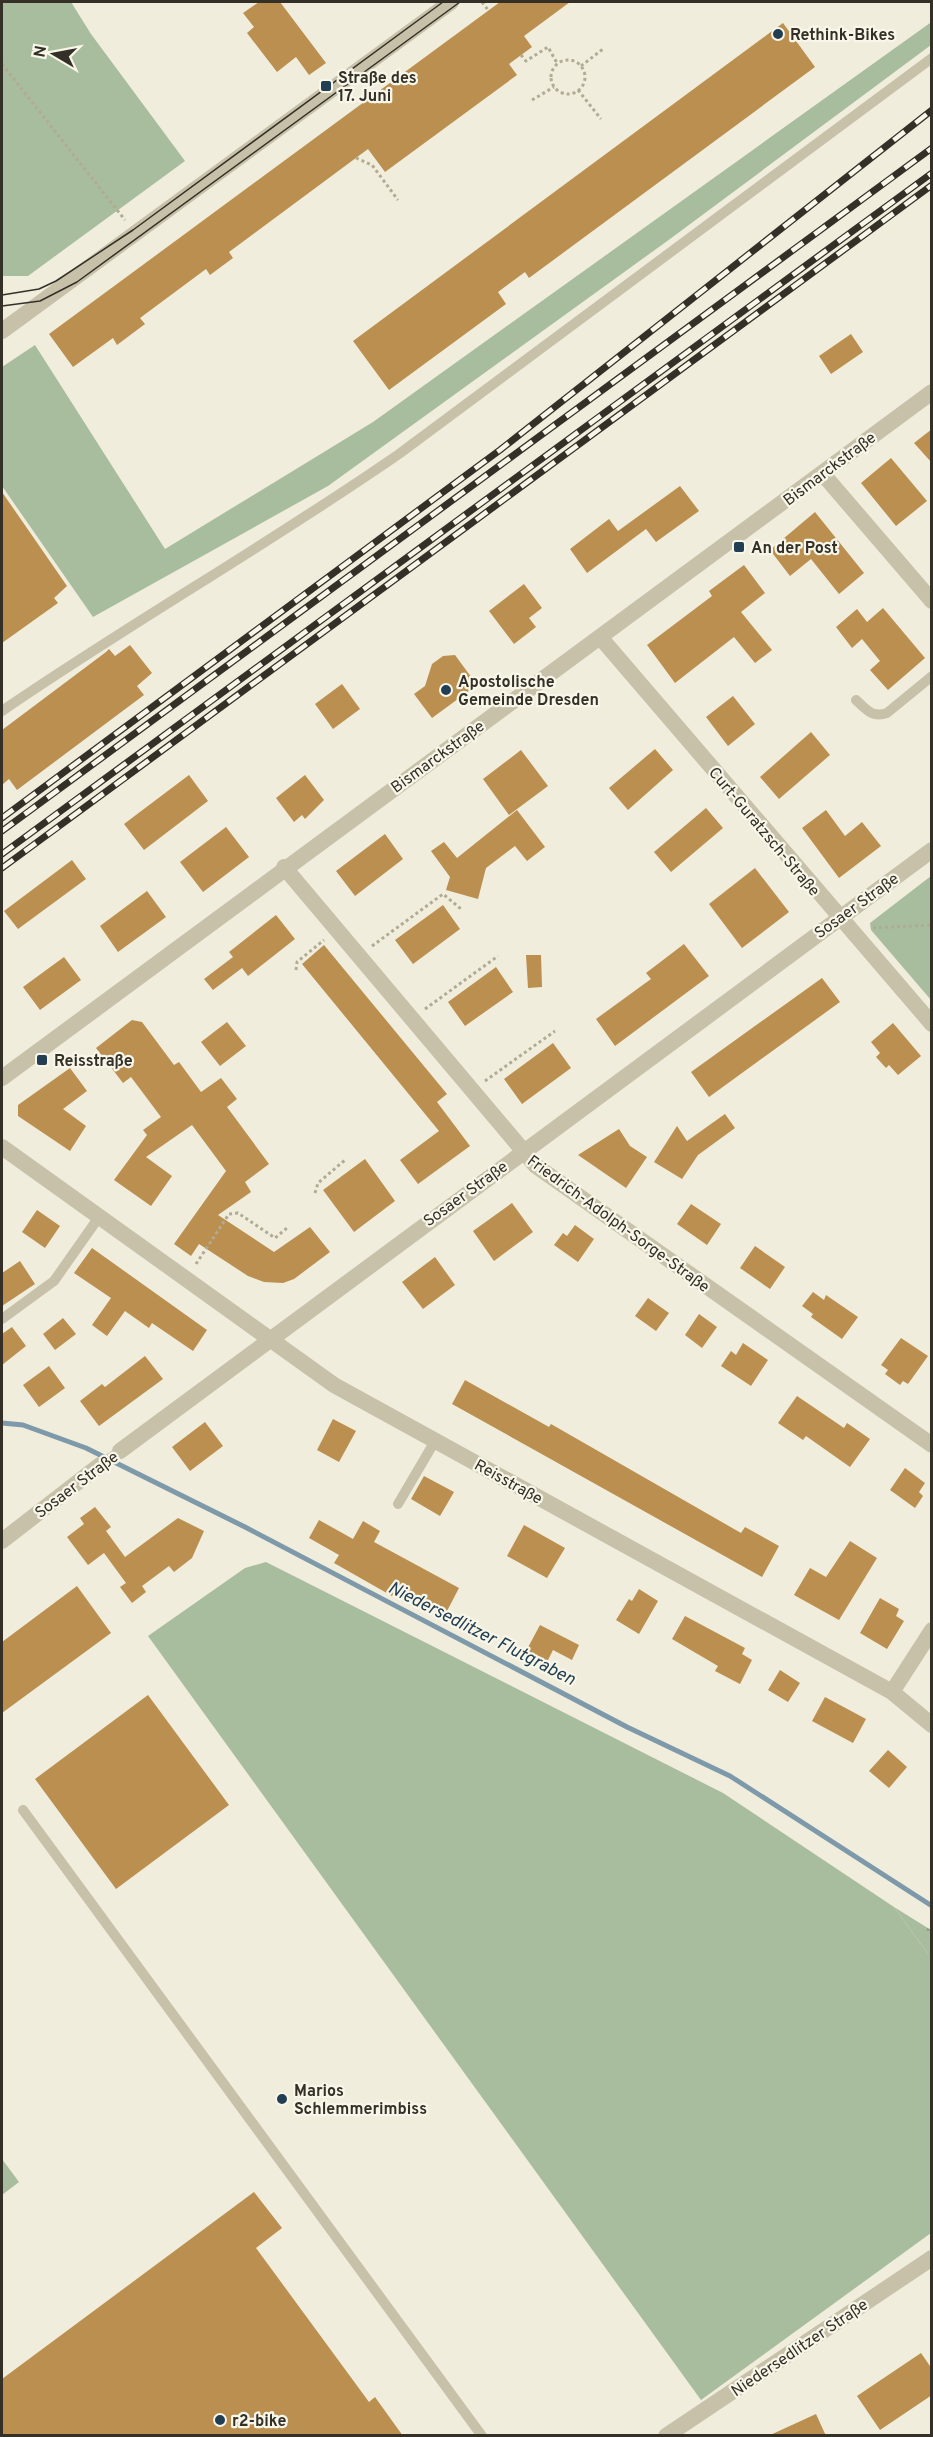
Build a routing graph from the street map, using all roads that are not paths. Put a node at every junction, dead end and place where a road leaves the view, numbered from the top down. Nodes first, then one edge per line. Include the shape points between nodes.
1 (451, 2) edge
2 (932, 58) edge
3 (2, 331) edge
4 (932, 392) edge
5 (822, 473) junction
6 (932, 601) edge
7 (600, 637) junction
8 (932, 676) edge
9 (856, 700) dead end
10 (2, 711) edge
11 (932, 850) edge
12 (284, 867) junction
13 (839, 918) junction
14 (932, 1024) edge
15 (2, 1078) edge
16 (2, 1147) edge
17 (522, 1151) junction
18 (99, 1217) junction
19 (2, 1319) edge
20 (269, 1340) junction
21 (435, 1441) junction
22 (932, 1445) edge
23 (120, 1451) joint
24 (100, 1465) joint
25 (398, 1504) dead end
26 (2, 1541) edge
27 (932, 1630) edge
28 (892, 1692) junction
29 (932, 1725) edge
30 (23, 1810) dead end
31 (932, 2258) edge
32 (482, 2436) edge
33 (666, 2436) edge

1 - 3 street
2 - 10 lane via 399,454 332,501 104,641
4 - 5 street, Bismarckstraße
5 - 6 street
5 - 7 street, Bismarckstraße
7 - 12 street, Bismarckstraße
7 - 13 street, Curt-Guratzsch-Straße
8 - 9 lane via 887,713 872,714
11 - 13 street, Sosaer Straße
12 - 15 street, Bismarckstraße
12 - 17 street, Friedrich-Adolph-Sorge-Straße
13 - 14 street, Curt-Guratzsch-Straße
13 - 17 street, Sosaer Straße
16 - 18 street, Reisstraße
17 - 20 street, Sosaer Straße
17 - 22 street, Friedrich-Adolph-Sorge-Straße via 536,1166
18 - 19 lane via 54,1281
18 - 20 street, Reisstraße
20 - 21 street, Reisstraße via 334,1385
20 - 23 street, Sosaer Straße
21 - 25 lane
21 - 28 street, Reisstraße
23 - 24 lane, Sosaer Straße
24 - 26 street, Sosaer Straße
27 - 28 street
28 - 29 street, Reisstraße
30 - 32 lane
31 - 33 street, Niedersedlitzer Straße

